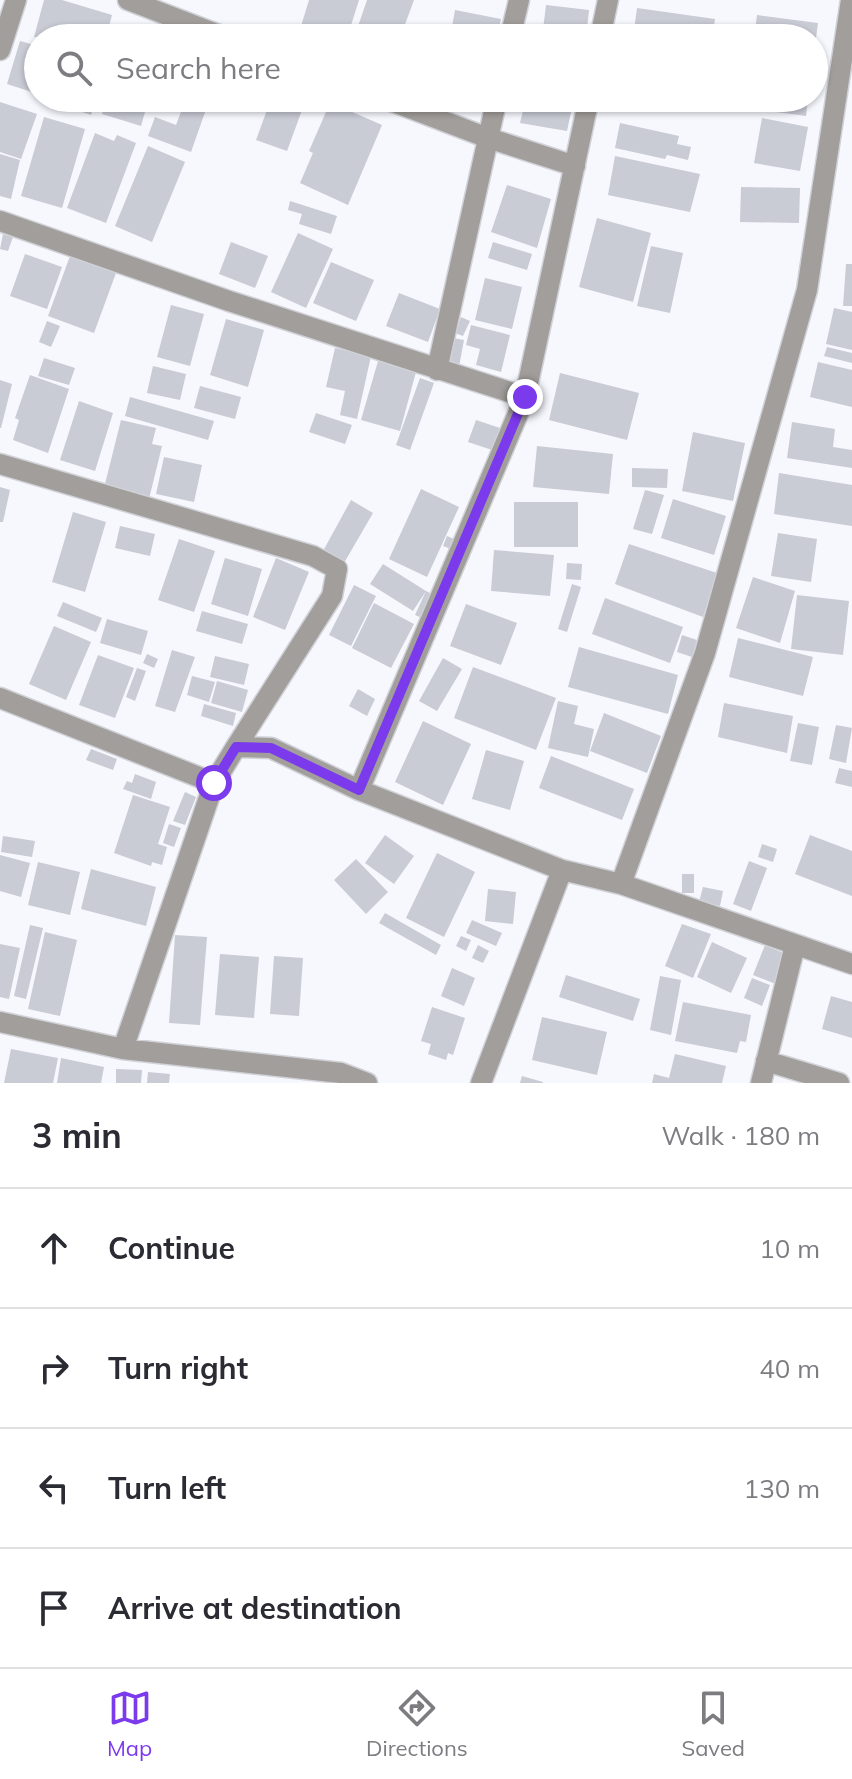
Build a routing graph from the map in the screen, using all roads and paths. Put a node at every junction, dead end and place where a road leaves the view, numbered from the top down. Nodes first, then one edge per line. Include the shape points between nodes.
1 (16, 0) edge
2 (128, 0) edge
3 (519, 0) edge
4 (608, 0) edge
5 (851, 0) edge
6 (191, 24) edge
7 (513, 24) edge
8 (603, 24) edge
9 (0, 50) edge
10 (420, 112) edge
11 (494, 112) edge
12 (586, 112) edge
13 (488, 138) junction
14 (575, 166) junction
15 (0, 221) edge
16 (437, 370) junction
17 (525, 397) junction
18 (0, 464) edge
19 (0, 698) edge
20 (236, 747) junction
21 (214, 783) junction
22 (359, 790) junction
23 (562, 870) junction
24 (621, 884) junction
25 (795, 945) junction
26 (852, 964) edge
27 (0, 1022) edge
28 (123, 1049) junction
29 (766, 1061) junction
30 (367, 1083) edge
31 (481, 1083) edge
32 (761, 1083) edge
33 (839, 1083) edge

1 - 9 street
2 - 6 street
3 - 7 street
4 - 8 street
5 - 24 street via 807,290 705,653
10 - 13 street
11 - 13 street
12 - 14 street
13 - 14 street
13 - 16 street
14 - 17 street
15 - 16 street
16 - 17 street
17 - 22 street
18 - 20 street via 313,556 337,569 332,596
19 - 21 street
20 - 21 street
20 - 22 street via 271,748
21 - 28 street
22 - 23 street
23 - 24 street
23 - 31 street
24 - 25 street
25 - 26 street
25 - 29 street
27 - 28 street
28 - 30 street via 341,1073
29 - 32 street
29 - 33 street

